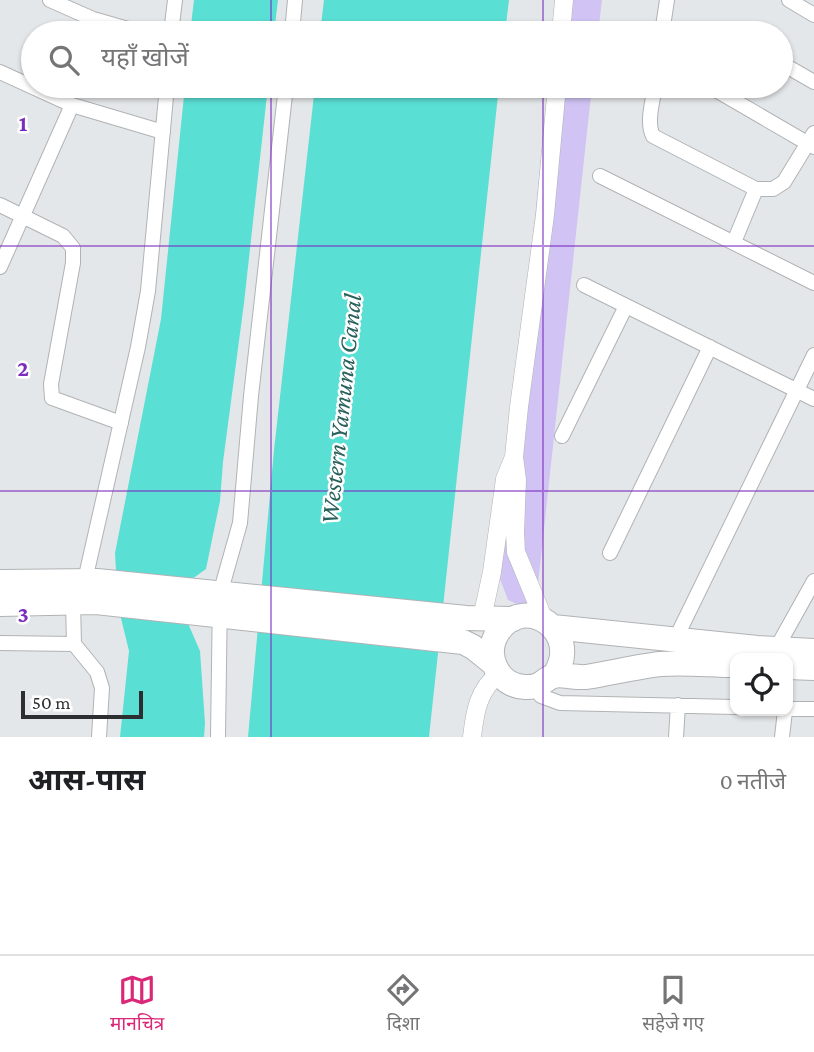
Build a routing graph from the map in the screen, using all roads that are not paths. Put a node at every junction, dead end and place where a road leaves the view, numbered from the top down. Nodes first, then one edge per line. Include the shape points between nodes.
1 (50, 0) edge
2 (175, 0) edge
3 (295, 0) edge
4 (564, 0) edge
5 (667, 0) edge
6 (789, 0) edge
7 (814, 15) edge
8 (100, 21) edge
9 (172, 21) edge
10 (293, 21) edge
11 (562, 21) edge
12 (664, 21) edge
13 (793, 70) edge
14 (0, 72) edge
15 (21, 82) edge
16 (814, 82) edge
17 (57, 98) edge
18 (166, 98) edge
19 (285, 98) edge
20 (555, 98) edge
21 (654, 98) edge
22 (731, 98) edge
23 (72, 105) junction
24 (163, 132) junction
25 (812, 141) edge
26 (600, 176) dead end
27 (756, 189) junction
28 (0, 205) edge
29 (23, 215) junction
30 (734, 242) junction
31 (2, 258) edge
32 (814, 283) edge
33 (584, 285) dead end
34 (626, 306) junction
35 (709, 347) junction
36 (814, 355) edge
37 (797, 390) junction
38 (814, 399) edge
39 (121, 423) junction
40 (562, 436) dead end
41 (514, 457) junction
42 (610, 553) dead end
43 (814, 581) edge
44 (0, 582) edge
45 (88, 591) junction
46 (0, 604) edge
47 (219, 605) junction
48 (513, 619) junction
49 (549, 623) junction
50 (470, 626) junction
51 (675, 640) junction
52 (0, 643) edge
53 (74, 645) junction
54 (814, 651) edge
55 (752, 653) edge
56 (784, 653) edge
57 (793, 656) edge
58 (793, 661) edge
59 (730, 665) edge
60 (814, 668) edge
61 (496, 669) junction
62 (545, 681) junction
63 (678, 705) junction
64 (730, 707) edge
65 (814, 709) edge
66 (793, 710) edge
67 (785, 716) edge
68 (99, 737) edge
69 (218, 737) edge
70 (472, 737) edge
71 (676, 737) edge
72 (782, 737) edge

1 - 8 street
2 - 9 street
3 - 10 street
4 - 11 street
5 - 12 street
6 - 7 street
13 - 16 street
14 - 15 street
17 - 23 street
18 - 24 street
19 - 47 street via 240,523
20 - 41 street
21 - 27 street via 653,136
22 - 25 street
23 - 24 street
23 - 29 street
24 - 39 street via 148,291
25 - 27 street via 780,186
26 - 30 street
27 - 30 street
28 - 29 street
29 - 31 street
29 - 39 street via 63,236 73,248 52,398
30 - 32 street
33 - 34 street
34 - 35 street
34 - 40 street
35 - 37 street
35 - 42 street
36 - 37 street
37 - 38 street
37 - 51 street
39 - 45 street
41 - 49 street via 516,552
41 - 50 street via 505,479 492,572
43 - 56 street
44 - 45 highway
45 - 46 highway
45 - 47 highway
45 - 53 street
47 - 50 highway
47 - 69 street
48 - 49 highway via 523,616
48 - 50 highway
48 - 61 highway via 493,643
49 - 51 highway
49 - 62 highway via 563,646 563,656 560,667
50 - 61 highway via 473,647
51 - 55 highway
52 - 53 street
53 - 68 street via 99,676
54 - 57 highway
58 - 60 highway
59 - 62 highway via 663,664
61 - 62 highway via 515,685
61 - 70 street via 479,697
62 - 63 street via 541,696 560,703
63 - 64 street
63 - 71 street
65 - 66 street
67 - 72 street

